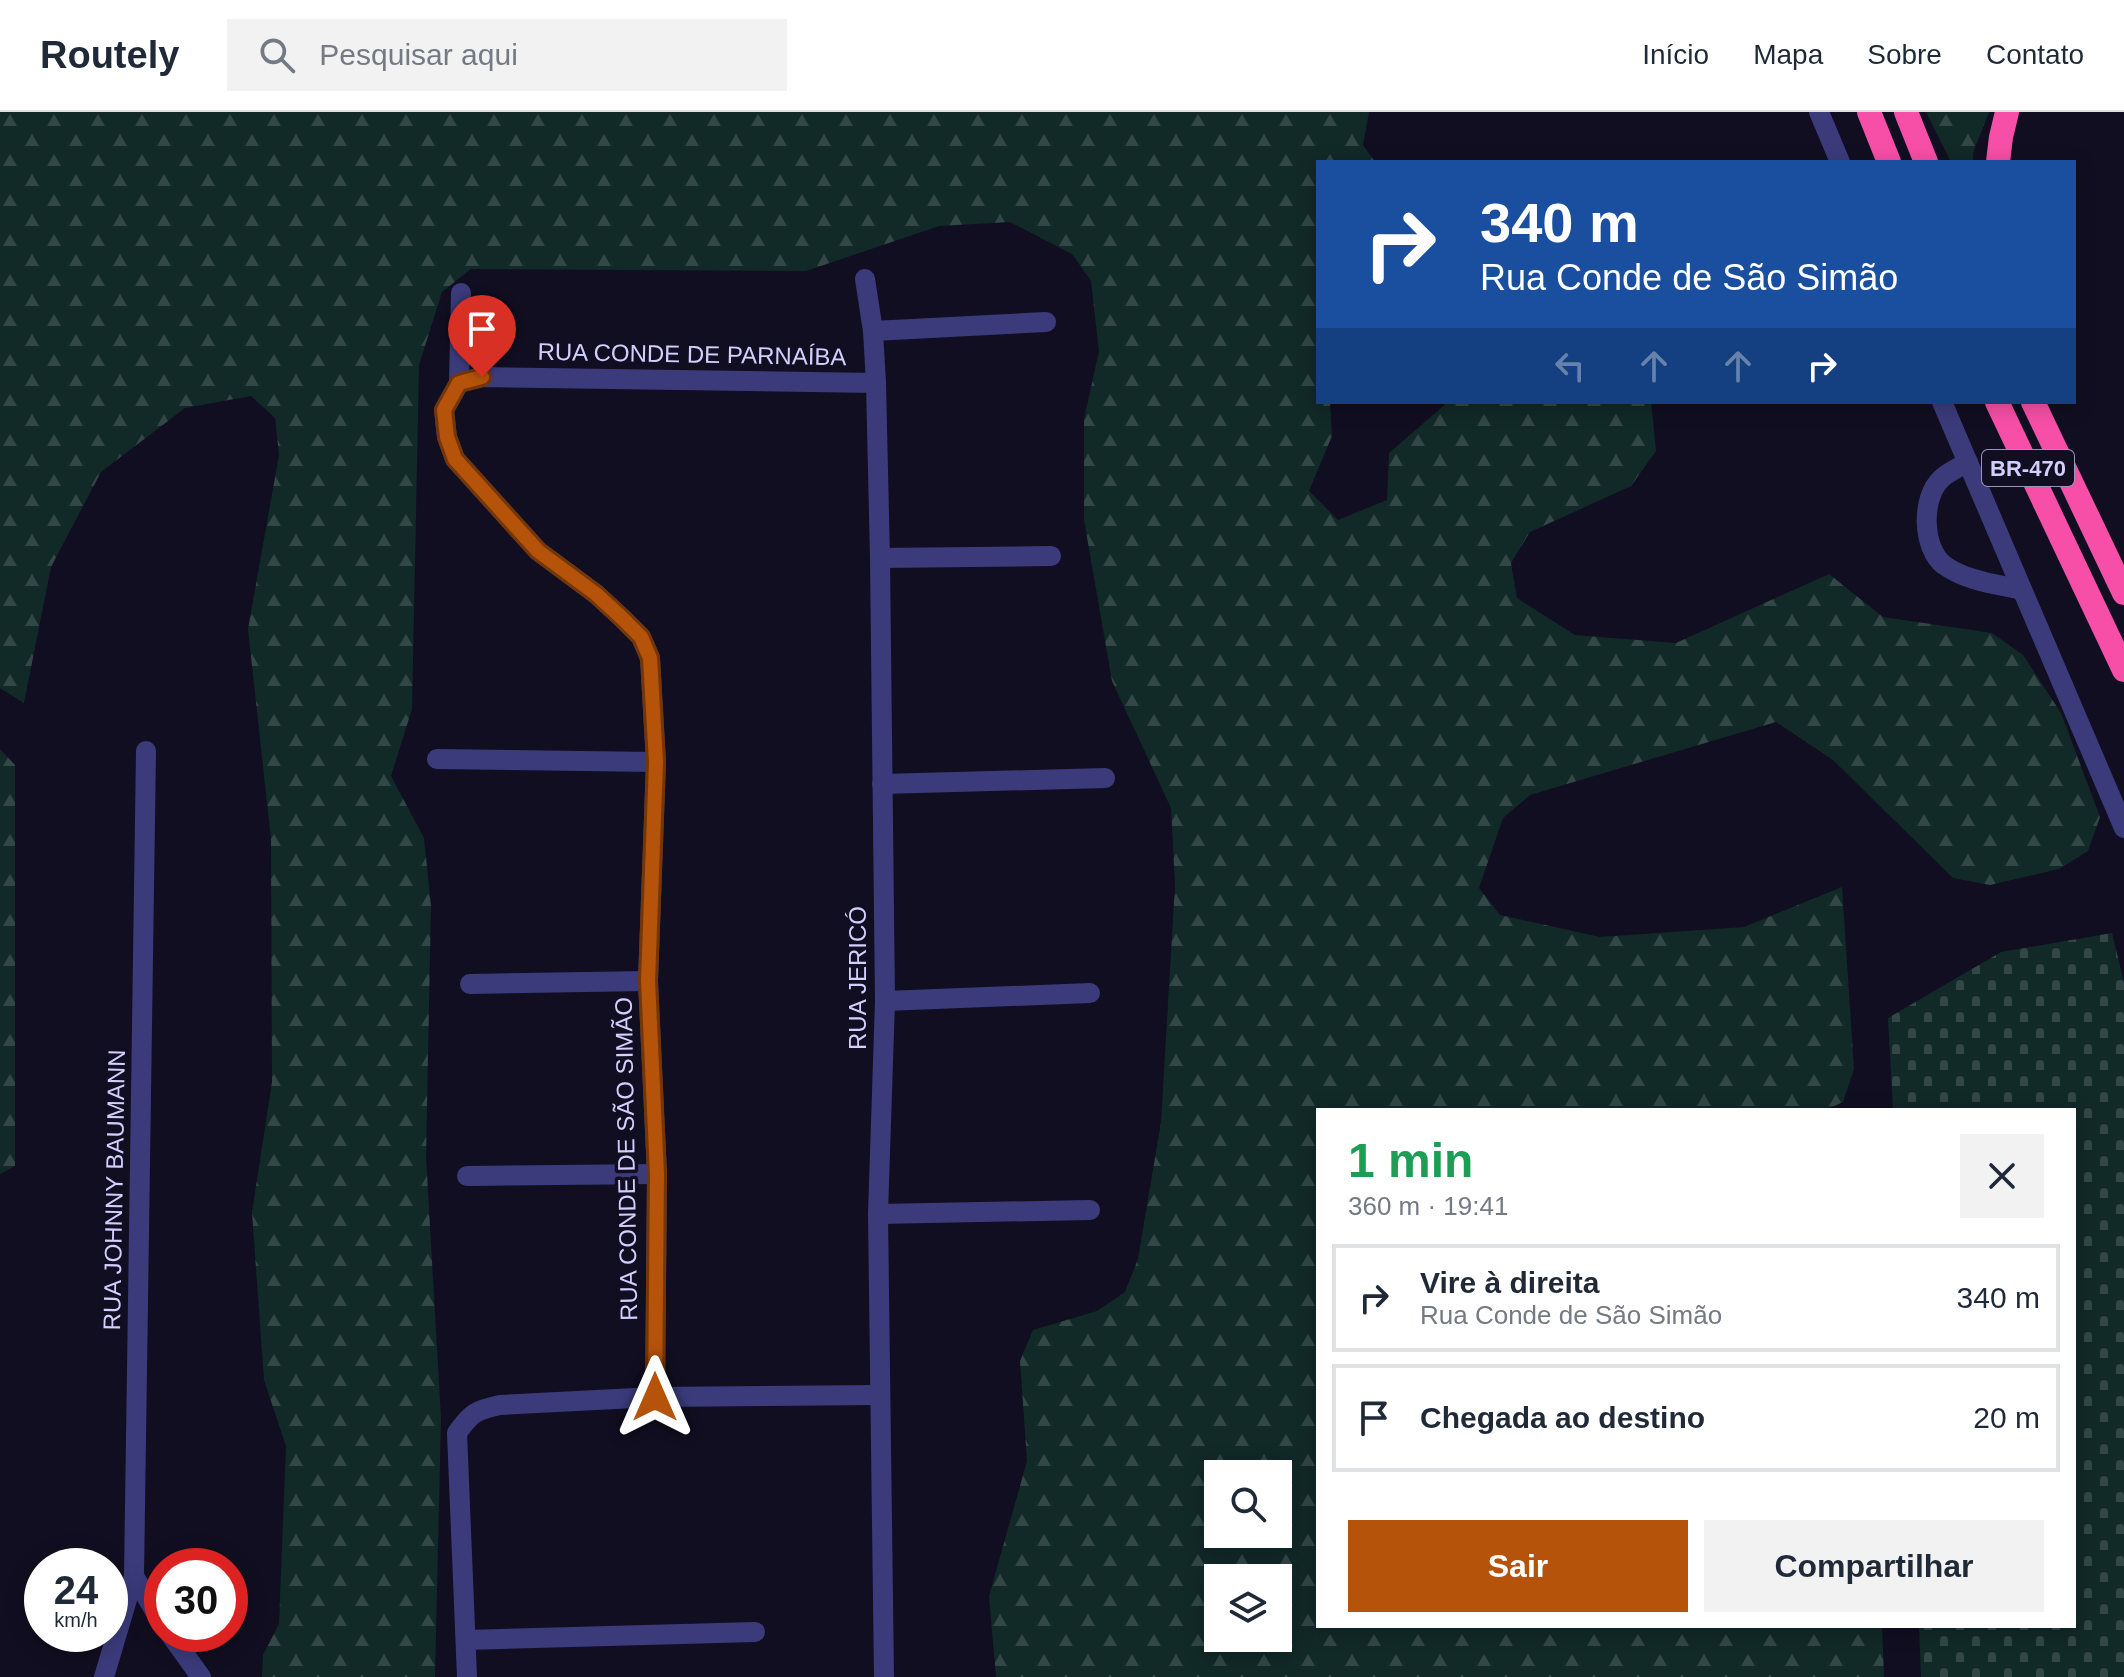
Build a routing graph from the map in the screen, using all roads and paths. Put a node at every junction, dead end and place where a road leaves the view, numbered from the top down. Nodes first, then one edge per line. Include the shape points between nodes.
1 (1869, 112) edge
2 (1906, 112) edge
3 (2007, 112) edge
4 (1822, 114) edge
5 (1839, 160) edge
6 (1888, 160) edge
7 (1925, 160) edge
8 (1998, 160) edge
9 (865, 279) dead end
10 (461, 293) dead end
11 (1046, 322) dead end
12 (873, 331) junction
13 (459, 383) junction
14 (876, 383) junction
15 (1943, 404) edge
16 (1998, 404) edge
17 (2037, 404) edge
18 (1968, 462) junction
19 (1051, 556) dead end
20 (880, 558) junction
21 (2022, 590) junction
22 (2124, 593) edge
23 (2124, 670) edge
24 (146, 751) dead end
25 (437, 759) dead end
26 (656, 762) junction
27 (1105, 778) dead end
28 (882, 784) junction
29 (2124, 828) edge
30 (648, 981) junction
31 (470, 984) dead end
32 (1090, 993) dead end
33 (885, 1001) junction
34 (657, 1174) junction
35 (467, 1176) dead end
36 (1090, 1210) dead end
37 (878, 1214) junction
38 (880, 1395) junction
39 (655, 1397) junction
40 (134, 1576) junction
41 (144, 1593) edge
42 (755, 1632) dead end
43 (466, 1640) junction
44 (183, 1652) edge
45 (104, 1677) edge
46 (201, 1677) edge
47 (467, 1677) edge
48 (884, 1677) edge

1 - 6 highway
2 - 7 highway
3 - 8 highway
4 - 5 street
9 - 12 street, RUA JERICÓ
10 - 13 street, RUA CONDE DE SÃO SIMÃO
11 - 12 street
12 - 14 street, RUA JERICÓ
13 - 14 street, RUA CONDE DE PARNAÍBA via 482,377
13 - 26 street, RUA CONDE DE SÃO SIMÃO via 444,410 455,459 538,551 596,594 641,637 650,658
14 - 20 street, RUA JERICÓ
15 - 18 street
16 - 23 highway, BR-470
17 - 22 highway, BR-470
18 - 21 street
18 - 21 street via 1941,479 1928,499 1927,537 1941,563 1968,578
19 - 20 street
20 - 28 street, RUA JERICÓ
21 - 29 street
24 - 40 street, RUA JOHNNY BAUMANN
25 - 26 street
26 - 30 street, RUA CONDE DE SÃO SIMÃO
27 - 28 street
28 - 33 street, RUA JERICÓ
30 - 31 street
30 - 34 street, RUA CONDE DE SÃO SIMÃO
32 - 33 street
33 - 37 street, RUA JERICÓ
34 - 35 street
34 - 39 street, RUA CONDE DE SÃO SIMÃO
36 - 37 street
37 - 38 street, RUA JERICÓ
38 - 39 street
38 - 48 street, RUA JERICÓ
39 - 43 street via 500,1405 469,1417 457,1433
40 - 41 street
40 - 45 street, RUA JOHNNY BAUMANN
42 - 43 street
43 - 47 street
44 - 46 street

